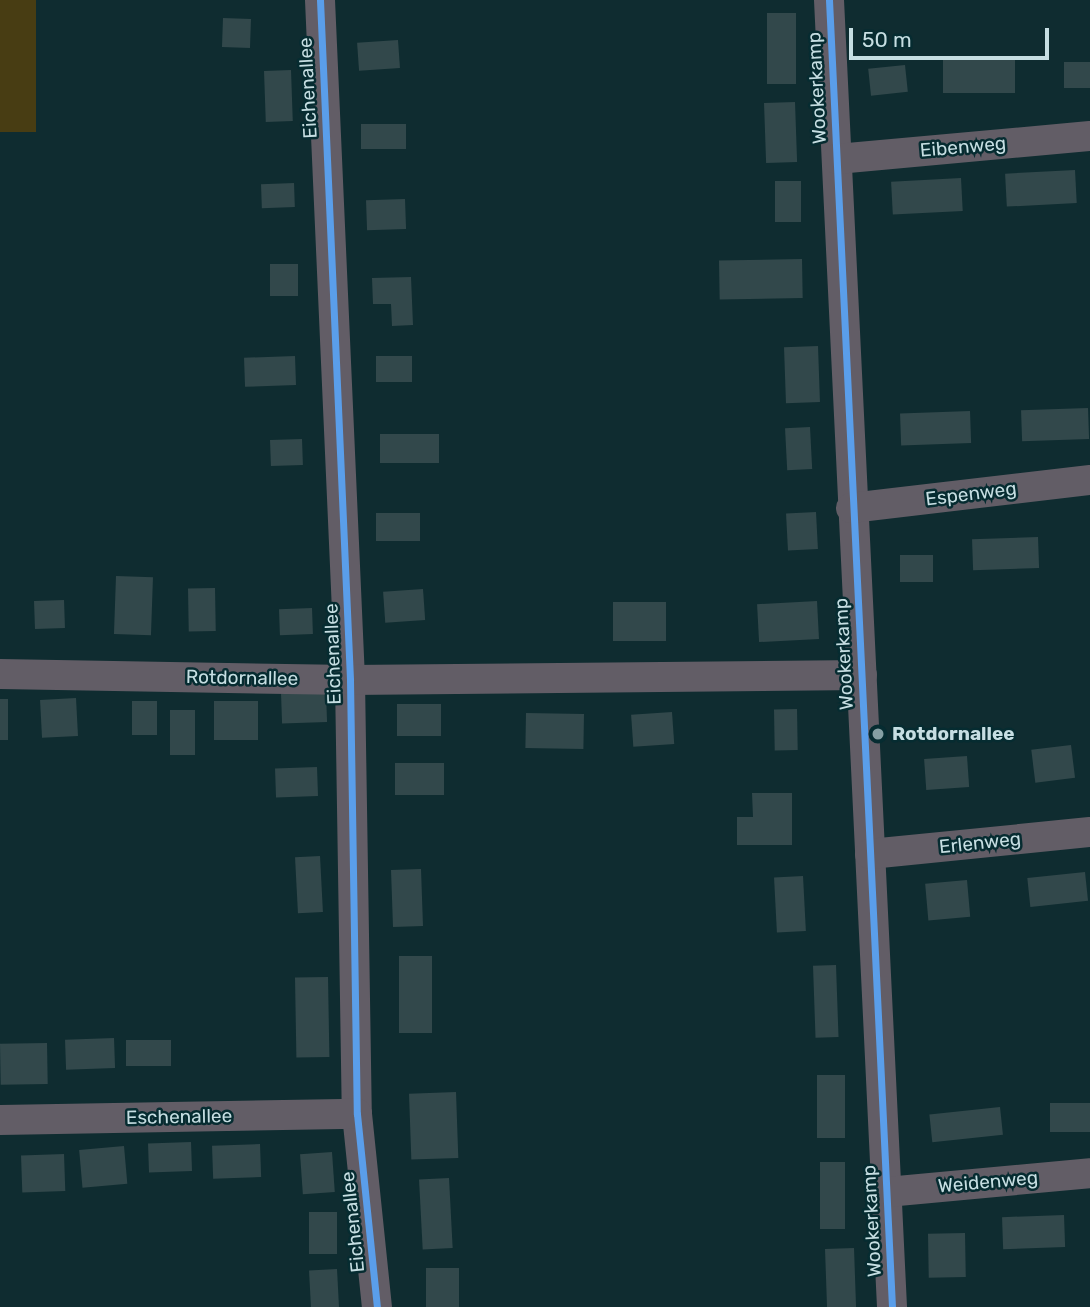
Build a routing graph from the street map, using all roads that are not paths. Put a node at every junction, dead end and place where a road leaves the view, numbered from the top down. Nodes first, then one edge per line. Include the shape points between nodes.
1 (320, 0) edge
2 (829, 0) edge
3 (1090, 135) edge
4 (837, 159) junction
5 (1090, 480) edge
6 (851, 508) junction
7 (0, 674) edge
8 (862, 675) junction
9 (350, 680) junction
10 (1090, 832) edge
11 (870, 854) junction
12 (358, 1114) junction
13 (0, 1120) edge
14 (1090, 1172) edge
15 (887, 1192) junction
16 (377, 1307) edge
17 (892, 1307) edge

1 - 9 street, Eichenallee
2 - 4 street, Wookerkamp
3 - 4 street, Eibenweg
4 - 6 street, Wookerkamp
5 - 6 street, Espenweg
6 - 8 street, Wookerkamp
7 - 9 street, Rotdornallee
8 - 9 street, Rotdornallee
8 - 11 street, Wookerkamp
9 - 12 street, Eichenallee
10 - 11 street, Erlenweg
11 - 15 street, Wookerkamp
12 - 13 street, Eschenallee
12 - 16 street, Eichenallee
14 - 15 street, Weidenweg
15 - 17 street, Wookerkamp

